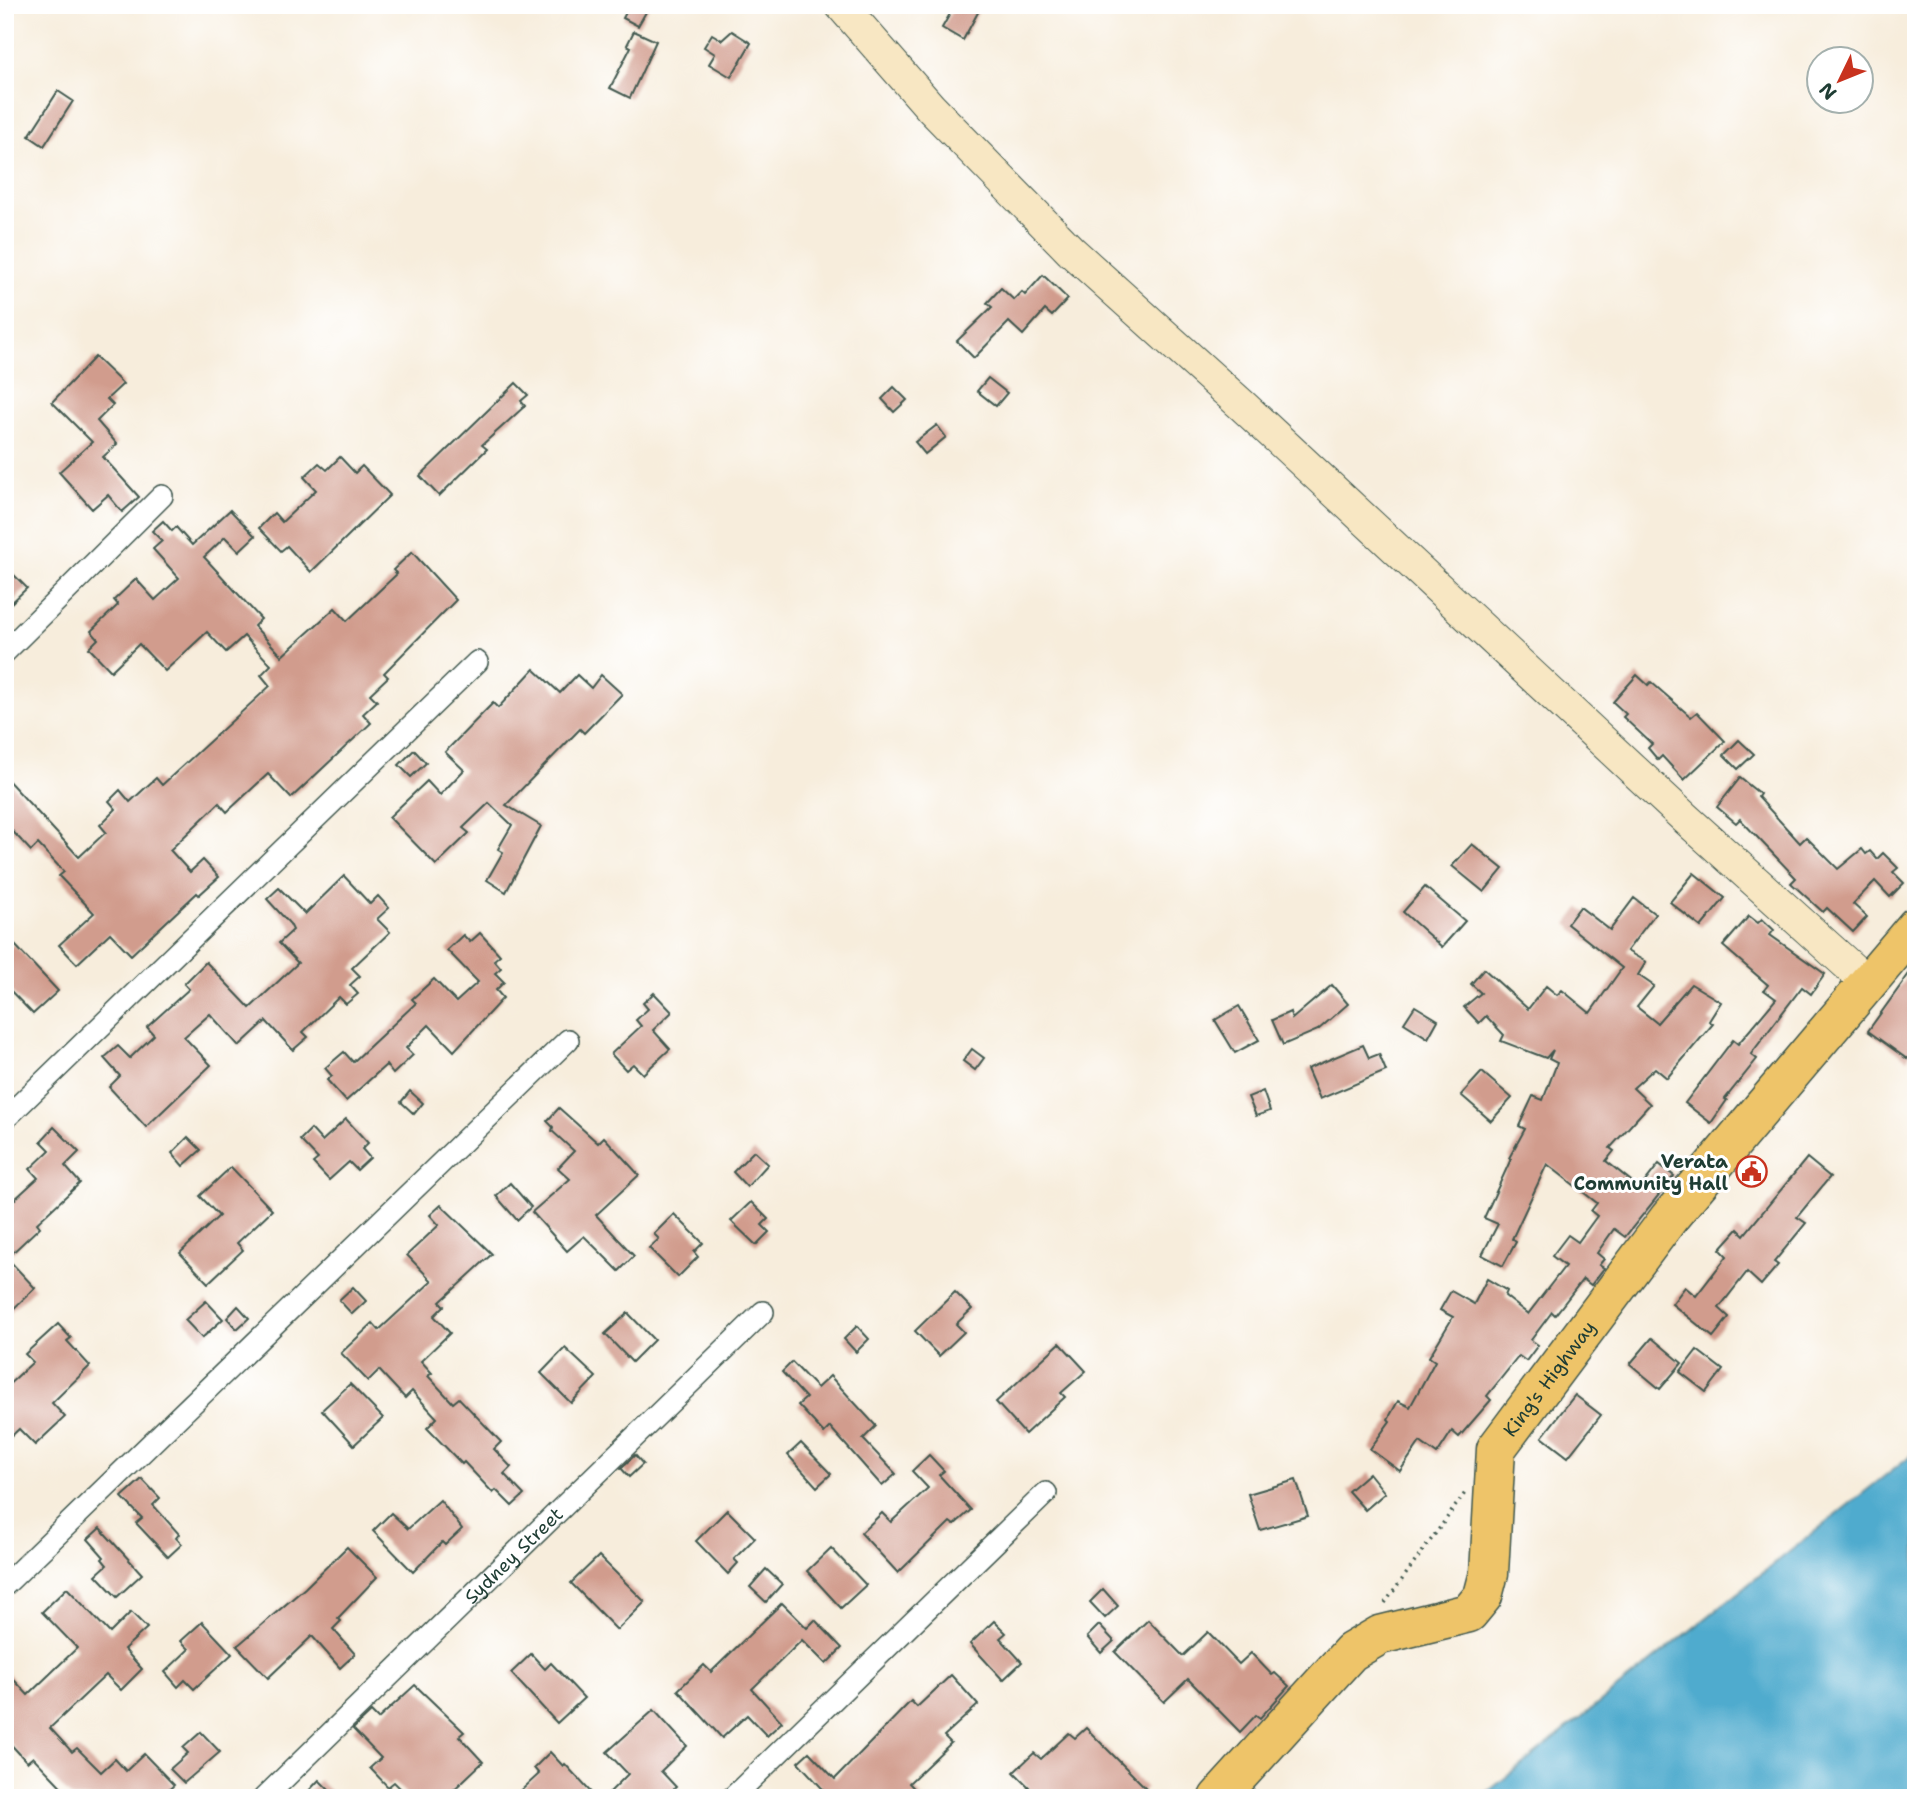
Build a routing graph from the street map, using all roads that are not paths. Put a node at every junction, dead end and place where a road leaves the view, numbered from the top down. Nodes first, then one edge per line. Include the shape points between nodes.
1 (841, 5) edge
2 (162, 496) dead end
3 (5, 652) edge
4 (477, 662) dead end
5 (1916, 926) edge
6 (1869, 984) junction
7 (568, 1040) dead end
8 (5, 1119) edge
9 (763, 1312) dead end
10 (1046, 1493) dead end
11 (5, 1585) edge
12 (264, 1798) edge
13 (732, 1798) edge
14 (1218, 1798) edge

1 - 6 street via 931,108 1071,251
2 - 3 street
4 - 8 street
5 - 6 highway, King's Highway
6 - 14 highway, King's Highway via 1678,1207 1496,1449 1489,1573 1483,1596 1469,1613 1380,1635 1351,1652
7 - 11 street
9 - 12 street, Sydney Street
10 - 13 street

